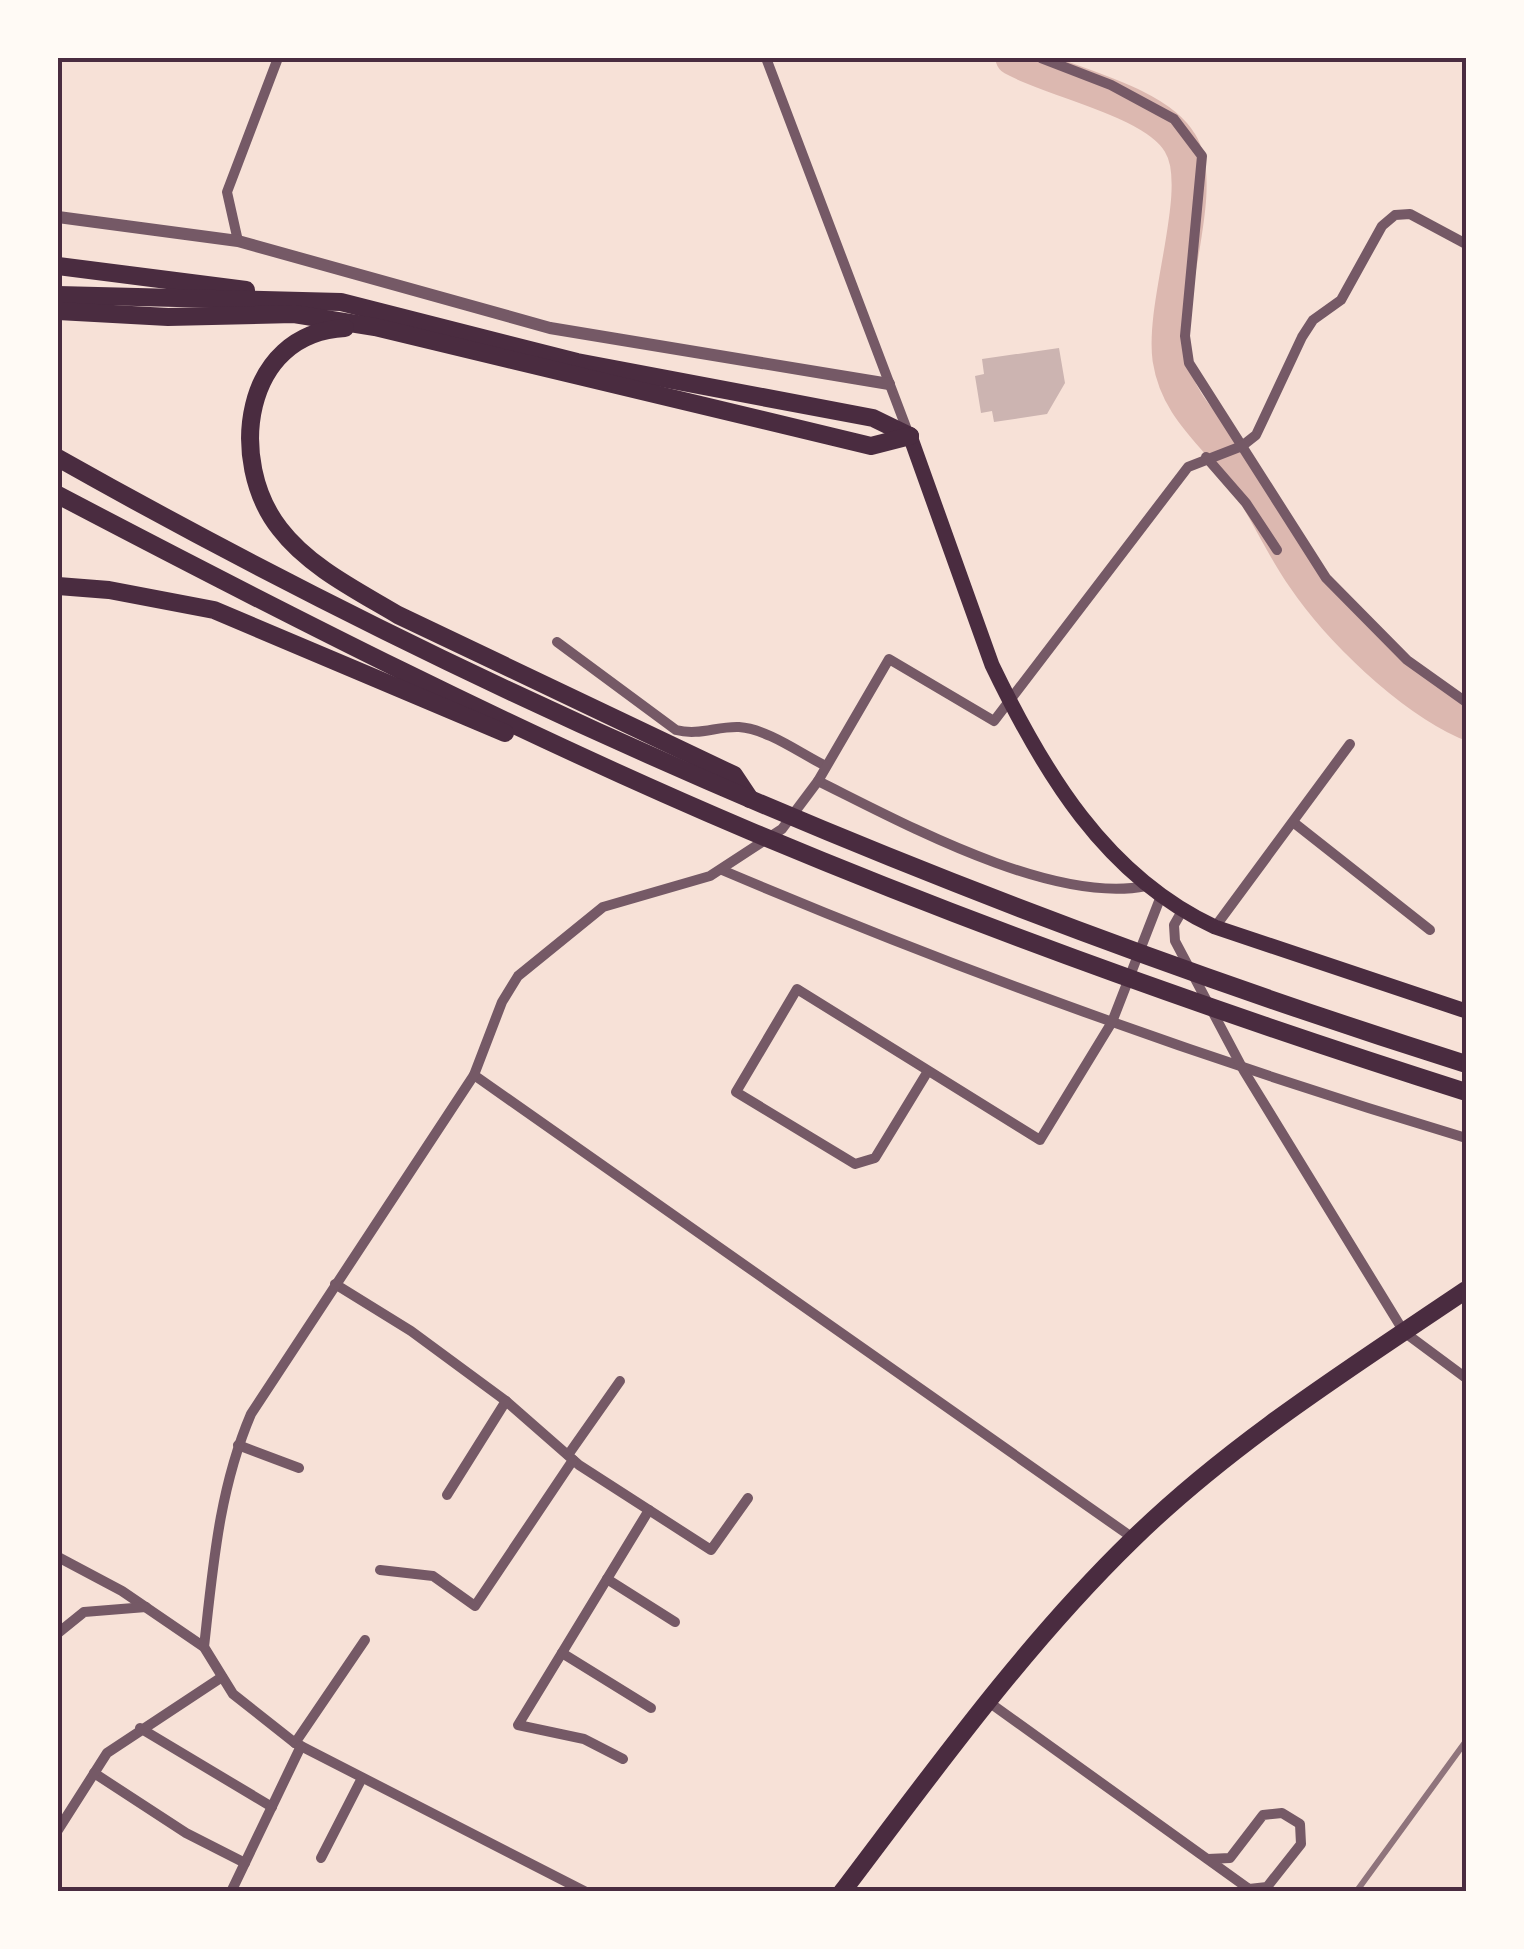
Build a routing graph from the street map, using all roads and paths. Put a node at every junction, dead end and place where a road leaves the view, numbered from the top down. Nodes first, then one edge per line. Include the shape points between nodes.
1 (278, 58) edge
2 (766, 58) edge
3 (1041, 58) edge
4 (58, 217) edge
5 (238, 241) junction
6 (1466, 244) edge
7 (58, 266) edge
8 (58, 295) edge
9 (341, 302) junction
10 (58, 311) edge
11 (375, 327) junction
12 (889, 384) junction
13 (910, 436) junction
14 (1238, 447) junction
15 (1210, 456) junction
16 (58, 458) edge
17 (58, 495) edge
18 (1276, 550) dead end
19 (58, 586) edge
20 (557, 642) dead end
21 (496, 676) junction
22 (1009, 701) junction
23 (1466, 702) edge
24 (479, 716) junction
25 (1350, 744) dead end
26 (826, 766) junction
27 (818, 781) junction
28 (1292, 822) junction
29 (722, 870) junction
30 (1146, 886) junction
31 (1161, 896) junction
32 (1182, 912) junction
33 (1215, 927) junction
34 (1430, 930) dead end
35 (1466, 1011) edge
36 (1112, 1022) junction
37 (1466, 1064) edge
38 (928, 1071) junction
39 (1244, 1071) junction
40 (474, 1075) junction
41 (1466, 1092) edge
42 (1466, 1138) edge
43 (335, 1284) junction
44 (1466, 1290) edge
45 (1404, 1332) junction
46 (1466, 1378) edge
47 (620, 1381) dead end
48 (506, 1402) junction
49 (238, 1445) junction
50 (571, 1458) junction
51 (298, 1468) dead end
52 (447, 1494) dead end
53 (748, 1498) dead end
54 (650, 1510) junction
55 (1133, 1538) junction
56 (58, 1557) edge
57 (380, 1570) dead end
58 (607, 1580) junction
59 (146, 1608) junction
60 (674, 1622) dead end
61 (58, 1633) edge
62 (365, 1640) dead end
63 (204, 1647) junction
64 (562, 1653) junction
65 (222, 1677) junction
66 (990, 1703) junction
67 (652, 1708) dead end
68 (140, 1728) junction
69 (298, 1744) junction
70 (623, 1759) dead end
71 (94, 1772) junction
72 (362, 1778) junction
73 (272, 1807) junction
74 (58, 1830) edge
75 (321, 1858) dead end
76 (1208, 1859) junction
77 (245, 1863) junction
78 (231, 1892) edge
79 (586, 1892) edge
80 (842, 1892) edge

1 - 5 street via 227,192
2 - 12 street
3 - 14 street via 1141,100 1195,142 1203,174 1185,336 1189,363
4 - 5 street
5 - 12 street via 550,328
6 - 14 street via 1410,214 1394,215 1342,300 1313,320 1268,415
7 - 9 highway
8 - 9 highway
9 - 13 highway via 577,362 873,418
10 - 11 highway via 294,314
11 - 13 highway via 871,446
11 - 21 highway via 329,329 283,352 253,403 250,469 262,502 300,550
12 - 13 street
13 - 22 main road
14 - 15 street
14 - 23 street via 1326,578 1406,660
15 - 18 street
15 - 22 street via 1178,478
16 - 21 highway via 288,583
17 - 24 highway
19 - 24 highway via 214,610
20 - 26 street via 676,730 695,735 748,728
21 - 37 highway via 734,775 752,800 1000,904
22 - 26 street via 994,721 889,659
22 - 30 main road via 1082,819
24 - 41 highway via 519,738 534,735 991,928 1236,1019
25 - 28 street
26 - 27 street
27 - 29 street via 782,829
27 - 30 street via 1042,878 1118,891
28 - 33 street
28 - 34 street
29 - 36 street
29 - 40 street via 602,906 537,957 502,1002
30 - 31 main road
31 - 32 main road
31 - 36 street
32 - 33 main road
32 - 39 street via 1175,941
33 - 35 main road
36 - 38 street via 1040,1140
36 - 39 street
38 - 38 street via 797,990 736,1092 854,1164 875,1158
39 - 42 street
39 - 45 street
40 - 43 street
40 - 55 street
43 - 48 street
43 - 49 street
44 - 45 highway
45 - 46 street
45 - 55 highway via 1226,1458
47 - 50 street
48 - 50 street
48 - 52 street
49 - 51 street
49 - 63 street via 220,1506
50 - 54 street
50 - 57 street via 475,1606 433,1576
53 - 54 street via 711,1550
54 - 58 street
55 - 66 highway
56 - 59 street
58 - 60 street
58 - 64 street
59 - 61 street via 84,1612
59 - 63 street
62 - 69 street
63 - 65 street
64 - 67 street
64 - 70 street via 518,1725 584,1739
65 - 68 street
65 - 69 street via 247,1708
66 - 76 street
66 - 80 highway
68 - 71 street
68 - 73 street
69 - 72 street
69 - 73 street
71 - 74 street
71 - 77 street
72 - 75 street
72 - 79 street
73 - 77 street
76 - 76 street via 1230,1858 1262,1815 1282,1812 1300,1824 1301,1844 1267,1887 1249,1889
77 - 78 street

